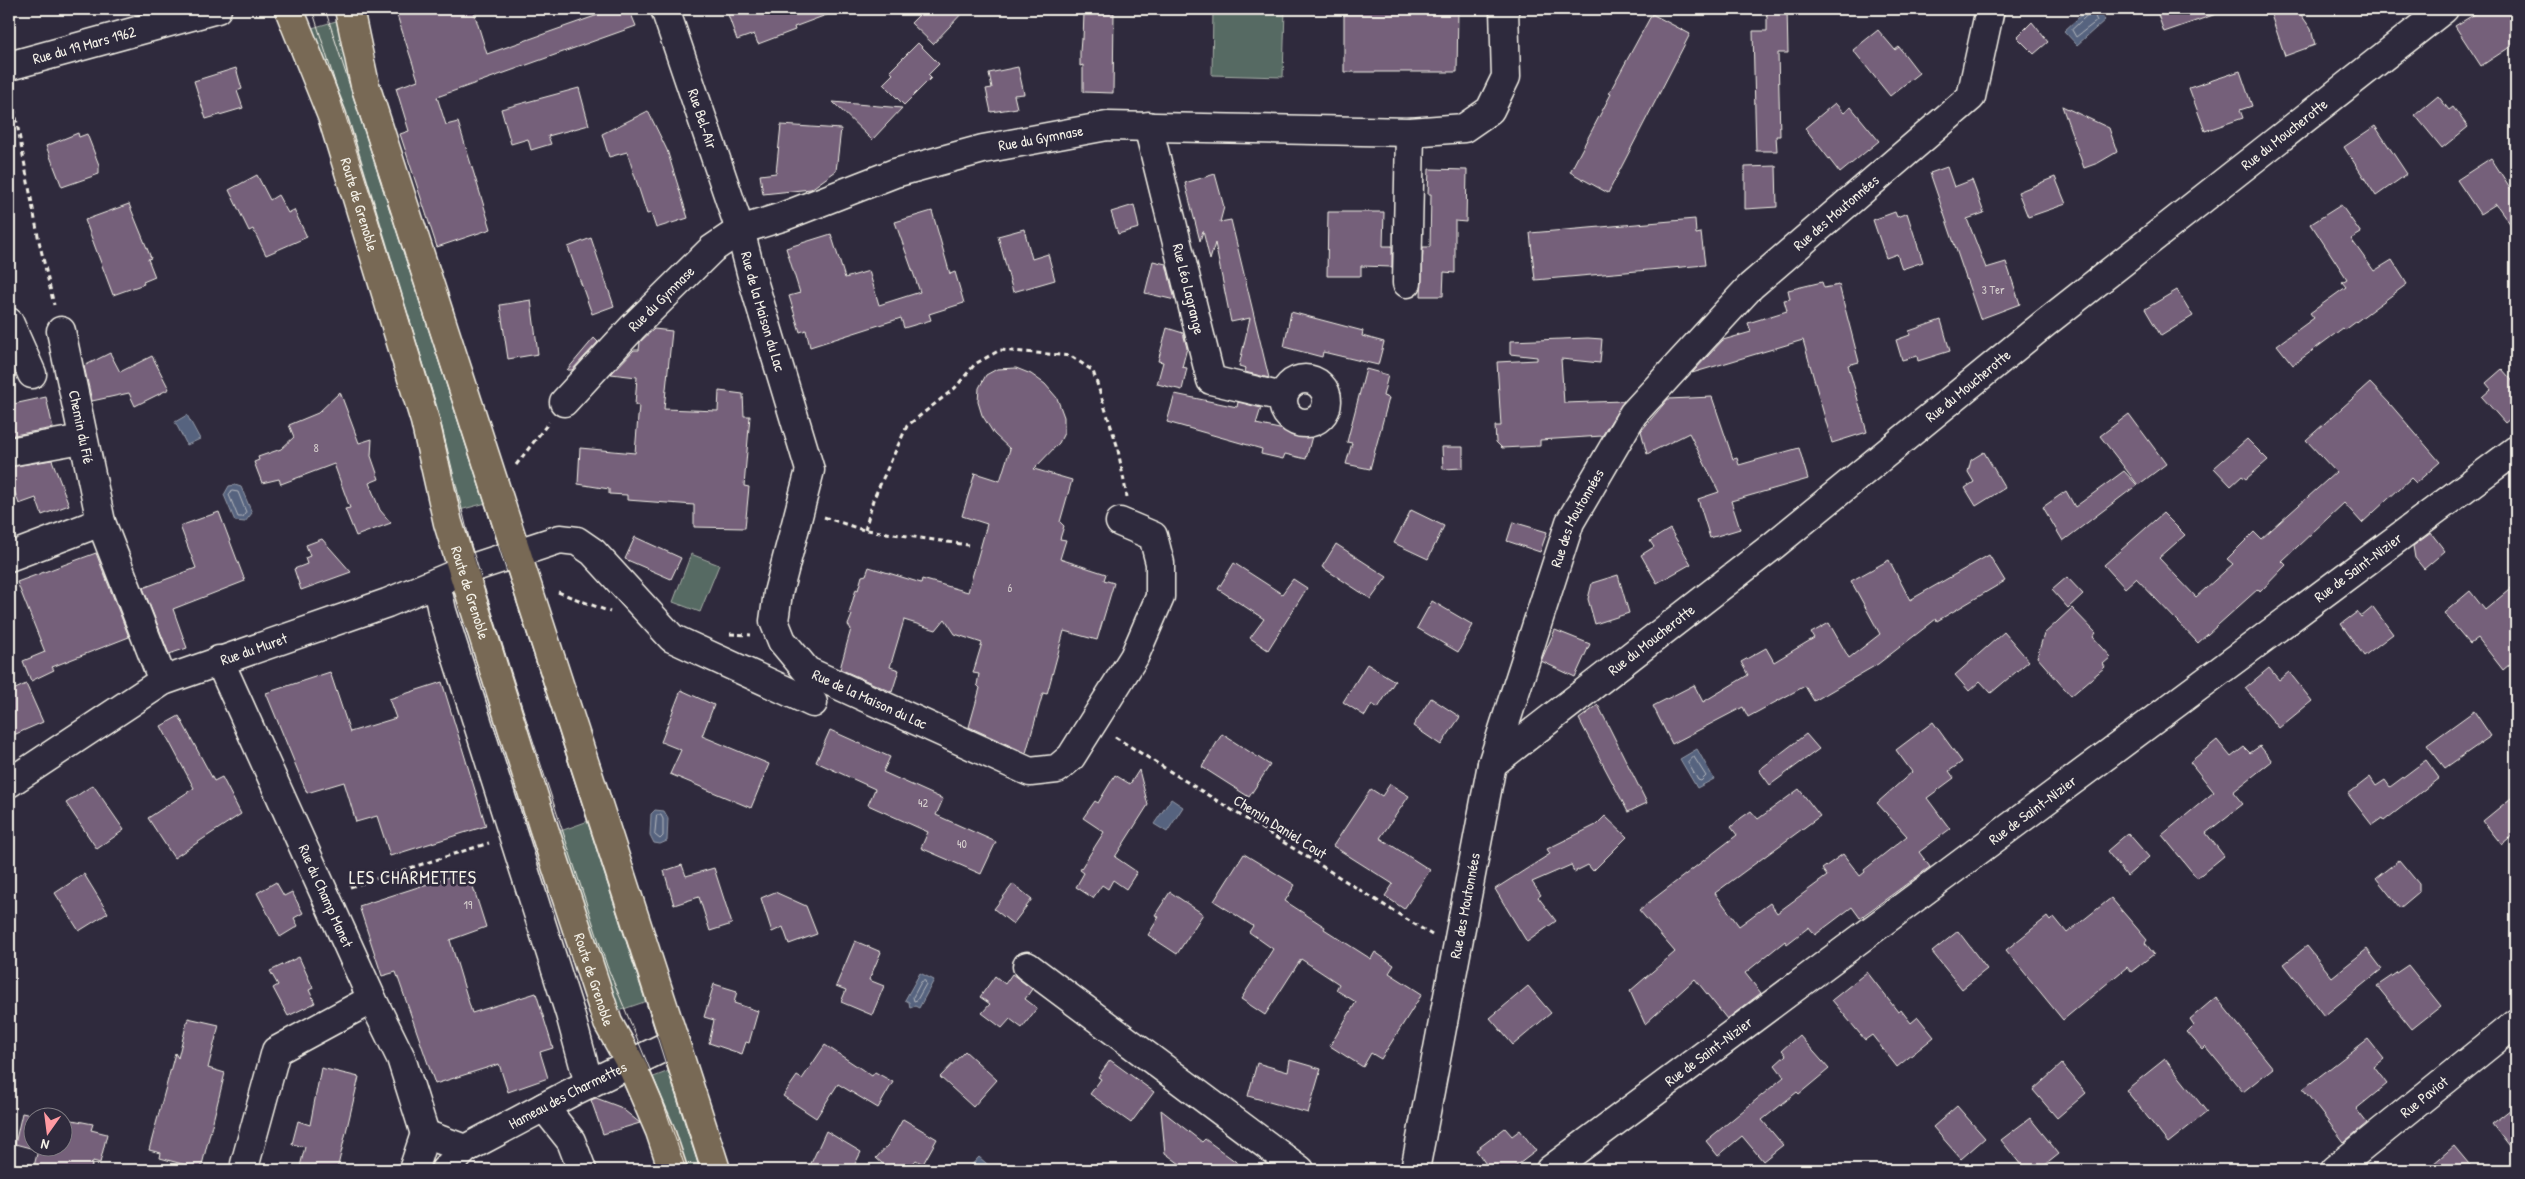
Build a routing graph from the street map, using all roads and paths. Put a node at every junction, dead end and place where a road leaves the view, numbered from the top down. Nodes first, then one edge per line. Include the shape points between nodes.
1 (217, 9) edge
2 (290, 9) edge
3 (349, 9) edge
4 (665, 9) edge
5 (1504, 9) edge
6 (1990, 9) edge
7 (2444, 9) edge
8 (9, 66) edge
9 (9, 81) edge
10 (1148, 126) junction
11 (1410, 132) junction
12 (740, 230) junction
13 (1407, 283) dead end
14 (9, 322) edge
15 (60, 331) joint
16 (32, 374) dead end
17 (1283, 397) dead end
18 (564, 402) joint
19 (82, 439) junction
20 (2516, 450) edge
21 (9, 452) edge
22 (498, 493) junction
23 (800, 508) junction
24 (101, 522) junction
25 (1126, 525) joint
26 (865, 530) junction
27 (968, 545) dead end
28 (518, 553) junction
29 (9, 557) edge
30 (463, 571) junction
31 (436, 582) junction
32 (219, 660) junction
33 (163, 681) junction
34 (813, 703) dead end
35 (1093, 723) junction
36 (1492, 764) junction
37 (9, 783) edge
38 (514, 835) junction
39 (325, 895) junction
40 (1456, 950) junction
41 (1027, 966) dead end
42 (372, 999) junction
43 (2516, 1024) edge
44 (673, 1043) junction
45 (631, 1064) junction
46 (589, 1084) junction
47 (544, 1107) junction
48 (425, 1134) junction
49 (465, 1149) junction
50 (245, 1164) dead end
51 (413, 1170) edge
52 (445, 1170) edge
53 (582, 1170) edge
54 (672, 1170) edge
55 (716, 1170) edge
56 (1300, 1170) edge
57 (1415, 1170) edge
58 (1550, 1170) edge
59 (2334, 1170) edge

1 - 8 street, Rue du 19 Mars 1962
2 - 30 main road, Route de Grenoble via 332,116 425,421 442,499
3 - 22 main road via 365,85
4 - 12 street, Rue Bel-Air
5 - 11 street, Rue du Gymnase via 1506,77 1490,110 1464,128
6 - 36 street, Rue des Moutonnées via 1971,97 1751,286 1633,414 1570,522
7 - 36 street, Rue du Moucherotte via 2044,324 1774,546
9 - 15 path
10 - 11 street, Rue du Gymnase
10 - 12 street, Rue du Gymnase via 1107,126 982,149 895,173
10 - 17 street, Rue Léo Lagrange via 1212,380
11 - 13 street
12 - 18 street, Rue du Gymnase via 712,249
12 - 23 street, Rue de la Maison du Lac via 810,470
14 - 16 street
15 - 19 street, Chemin du Fié
18 - 22 path
19 - 21 street
19 - 24 street, Chemin du Fié
20 - 58 street, Rue de Saint-Nizier
22 - 28 main road
23 - 26 path
23 - 35 street, Rue de la Maison du Lac via 774,621 782,641 807,671 1030,772 1057,769 1070,757
24 - 29 street
24 - 33 street, Chemin du Fié
25 - 26 path via 1118,445 1092,371 1070,356 1000,350 975,364 955,388 907,426 873,500
25 - 35 street, Rue de la Maison du Lac via 1152,536 1160,563 1160,597 1134,657
26 - 27 path
28 - 30 street, Rue du Muret
28 - 34 street, Rue du Muret via 560,539 577,541 593,552 672,638
28 - 44 main road
30 - 31 street, Rue du Muret
30 - 45 main road, Route de Grenoble via 608,1023
31 - 32 street, Rue du Muret via 387,603
31 - 38 street via 442,612
32 - 33 street, Rue du Muret
32 - 39 street, Rue du Champ Manet
33 - 37 street, Rue du Muret
35 - 40 path, Chemin Daniel Cout
36 - 40 street, Rue des Moutonnées
38 - 39 path
38 - 46 street
39 - 42 street, Rue du Champ Manet
40 - 57 street, Rue des Moutonnées
41 - 56 street
42 - 48 street, Rue du Champ Manet via 401,1058
42 - 50 street via 276,1051
43 - 59 street, Rue Paviot
44 - 45 street, Hameau des Charmettes
44 - 55 main road
45 - 46 street, Hameau des Charmettes
45 - 54 main road, Route de Grenoble via 660,1132
46 - 47 street, Hameau des Charmettes
47 - 49 street, Hameau des Charmettes
47 - 53 street via 571,1141
48 - 49 street
48 - 51 street
49 - 52 street, Hameau des Charmettes

